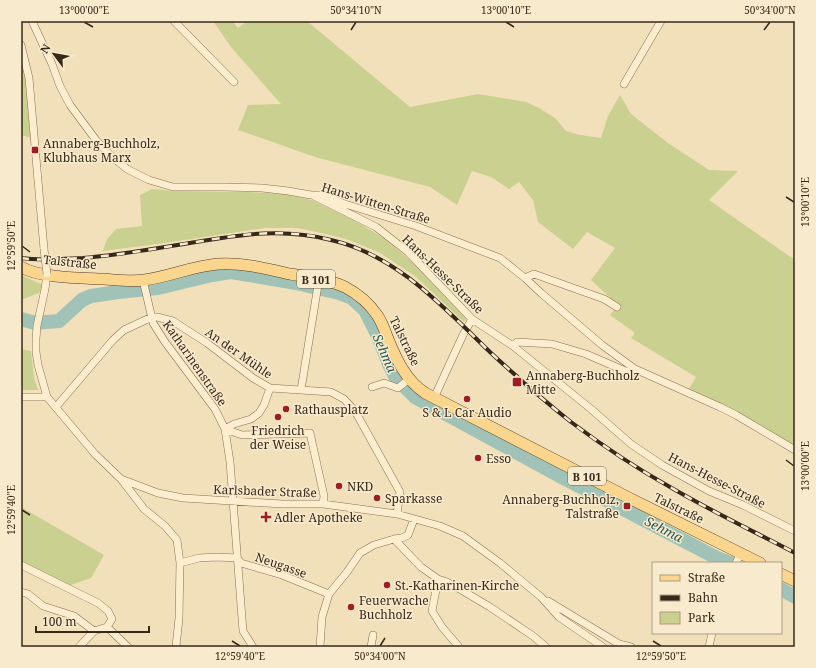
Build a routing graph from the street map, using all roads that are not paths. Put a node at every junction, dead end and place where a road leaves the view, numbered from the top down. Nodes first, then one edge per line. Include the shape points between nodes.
1 (32, 21) edge
2 (174, 21) edge
3 (661, 21) edge
4 (21, 45) edge
5 (234, 82) dead end
6 (624, 84) dead end
7 (311, 195) junction
8 (21, 267) edge
9 (47, 274) junction
10 (525, 278) junction
11 (318, 282) junction
12 (143, 283) junction
13 (617, 307) dead end
14 (152, 317) junction
15 (472, 319) junction
16 (513, 346) junction
17 (635, 369) junction
18 (407, 381) junction
19 (372, 387) dead end
20 (270, 388) junction
21 (300, 390) junction
22 (21, 397) edge
23 (47, 397) junction
24 (434, 398) junction
25 (56, 407) junction
26 (225, 429) junction
27 (795, 450) edge
28 (121, 479) junction
29 (233, 502) junction
30 (323, 504) junction
31 (397, 514) junction
32 (414, 519) junction
33 (795, 531) edge
34 (394, 539) junction
35 (237, 558) junction
36 (738, 558) edge
37 (756, 562) edge
38 (180, 563) junction
39 (21, 565) edge
40 (782, 574) edge
41 (438, 579) junction
42 (795, 581) edge
43 (21, 592) edge
44 (329, 594) junction
45 (541, 597) junction
46 (107, 627) junction
47 (94, 631) junction
48 (712, 634) edge
49 (373, 635) dead end
50 (79, 647) edge
51 (128, 647) edge
52 (176, 647) edge
53 (253, 647) edge
54 (320, 647) edge
55 (371, 647) edge
56 (459, 647) edge
57 (546, 647) edge
58 (603, 647) edge
59 (631, 647) edge
60 (709, 647) edge

1 - 7 street, Hans-Witten-Straße via 70,105 96,140 127,169 149,180 173,187 262,188
2 - 5 street
3 - 6 street
4 - 9 street, Karlsbader Straße, bridge via 29,78
7 - 10 street, Hans-Witten-Straße via 324,195 500,258
7 - 15 street, Hans-Hesse-Straße via 376,227 408,252
8 - 9 main road, Talstraße / B 101
9 - 12 main road, Talstraße / B 101
9 - 23 street, Karlsbader Straße via 36,352
10 - 13 street via 534,274 604,299
10 - 17 street, Hans-Witten-Straße via 602,345
11 - 12 main road, Talstraße / B 101 via 253,267 219,264
11 - 18 main road, Talstraße / B 101 via 344,286 359,295 370,306 382,322
11 - 21 street
12 - 14 street, Katharinenstraße
14 - 20 street, An der Mühle via 158,316 173,321
14 - 25 street via 124,330 113,340
14 - 26 street, Katharinenstraße via 165,342 215,409
15 - 16 street, Hans-Hesse-Straße
15 - 24 street
16 - 17 street, Hans-Witten-Straße via 517,342 552,344 586,354 630,373
16 - 33 street, Hans-Hesse-Straße via 631,444 662,465 709,491
17 - 27 street, Hans-Witten-Straße via 736,415
18 - 19 street via 398,388 384,383
18 - 24 main road, Talstraße / B 101
20 - 21 street, An der Mühle
20 - 26 street via 259,413 251,419
21 - 31 street, An der Mühle via 332,392 344,399 355,411 400,492
22 - 23 street
23 - 25 street, Karlsbader Straße
24 - 36 main road, Talstraße / B 101 via 629,498
25 - 28 street, Karlsbader Straße via 95,454
26 - 29 street, Katharinenstraße
26 - 30 street via 242,435 310,433 324,496
28 - 29 street, Karlsbader Straße via 158,493
28 - 38 street via 144,509 177,540
29 - 30 street, Karlsbader Straße
29 - 35 street, Katharinenstraße
30 - 31 street, Karlsbader Straße
31 - 32 street, Karlsbader Straße
32 - 34 street via 408,535
32 - 45 street, Karlsbader Straße via 463,536
34 - 41 street via 421,567
34 - 44 street via 374,545 360,553
35 - 38 street, Neugasse via 199,558
35 - 44 street, Neugasse via 241,563 282,575
35 - 53 street, Katharinenstraße via 243,631
36 - 37 main road, Talstraße / B 101
38 - 52 street
39 - 46 street via 98,603 108,611 112,619
40 - 42 main road
41 - 56 street via 432,611
41 - 57 street via 490,607
43 - 47 street via 28,594 43,606 74,616
44 - 54 street via 322,617
45 - 58 street, Karlsbader Straße via 559,616
45 - 59 street via 619,644
46 - 47 street
46 - 51 street
47 - 50 street
48 - 60 street
49 - 55 street

